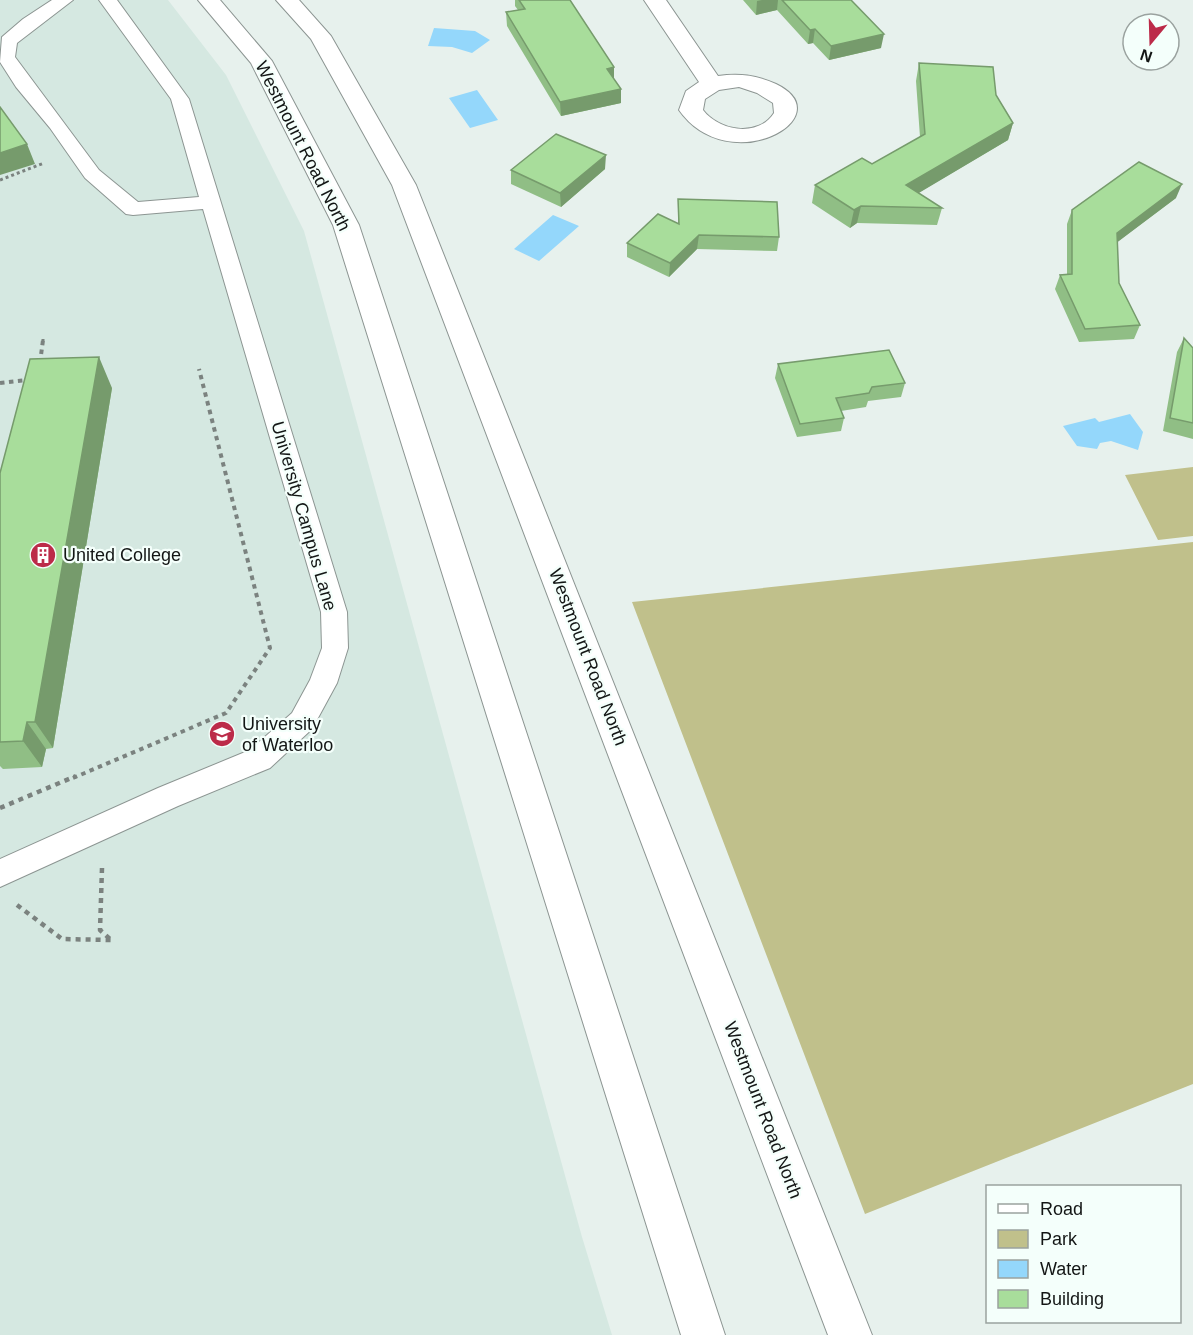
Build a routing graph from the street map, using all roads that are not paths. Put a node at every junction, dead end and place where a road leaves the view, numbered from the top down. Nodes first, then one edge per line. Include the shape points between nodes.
1 (64, 0) edge
2 (108, 0) edge
3 (209, 0) edge
4 (287, 0) edge
5 (655, 0) edge
6 (712, 84) dead end
7 (211, 202) junction
8 (0, 873) edge
9 (703, 1335) edge
10 (850, 1335) edge

1 - 7 lane via 8,41 6,57 23,83 92,174 133,209
2 - 7 lane, University Campus Lane via 180,99
3 - 9 main road, Westmount Road North via 261,61 346,225
4 - 10 main road, Westmount Road North via 320,36 404,185
5 - 6 main road
7 - 8 lane, University Campus Lane via 334,612 335,648 302,721 260,759

